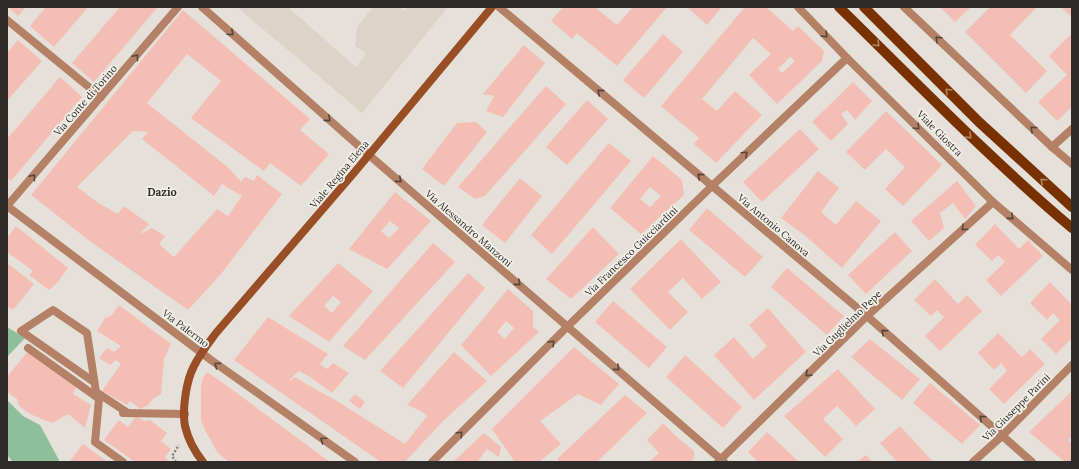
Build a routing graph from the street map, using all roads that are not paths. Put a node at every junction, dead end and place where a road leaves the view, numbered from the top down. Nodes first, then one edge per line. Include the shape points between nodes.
1 (178, 7) edge
2 (202, 7) edge
3 (492, 7) edge
4 (499, 7) edge
5 (798, 7) edge
6 (839, 7) edge
7 (864, 7) edge
8 (904, 7) edge
9 (7, 20) edge
10 (847, 58) junction
11 (101, 97) junction
12 (1072, 129) edge
13 (1052, 147) junction
14 (369, 155) junction
15 (1072, 164) edge
16 (712, 186) junction
17 (993, 202) junction
18 (7, 206) edge
19 (1072, 206) edge
20 (1072, 228) edge
21 (1072, 270) edge
22 (867, 316) junction
23 (568, 326) junction
24 (28, 348) dead end
25 (201, 353) junction
26 (1072, 365) edge
27 (94, 382) junction
28 (99, 399) junction
29 (128, 413) junction
30 (185, 414) junction
31 (1002, 436) junction
32 (721, 461) edge
33 (123, 462) edge
34 (203, 462) edge
35 (355, 462) edge
36 (432, 462) edge
37 (973, 462) edge
38 (1032, 462) edge

11 -> 1 street, Via Conte di Torino
2 -> 14 street, Via Alessandro Manzoni
3 - 14 main road, Viale Regina Elena
16 -> 4 street, Via Antonio Canova
5 -> 10 street, Viale Giostra
6 -> 20 main road, Viale Giostra via 967,134
19 -> 7 main road via 979,122
13 -> 8 street
9 - 11 street
16 -> 10 street, Via Francesco Guicciardini
10 -> 17 street, Viale Giostra
18 -> 11 street, Via Conte di Torino
12 - 13 street
13 - 15 street
14 -> 23 street, Via Alessandro Manzoni
14 - 25 main road, Viale Regina Elena
16 - 22 street, Via Antonio Canova
16 - 23 street, Via Francesco Guicciardini
17 -> 21 street, Viale Giostra
17 -> 22 street, Via Guglielmo Pepe
18 - 25 street, Via Palermo
31 -> 22 street, Via Antonio Canova
22 -> 32 street, Via Guglielmo Pepe
23 -> 32 street, Via Alessandro Manzoni
36 -> 23 street, Via Francesco Guicciardini
24 - 28 street
25 - 30 main road, Viale Regina Elena via 188,380
35 -> 25 street, Via Palermo
26 - 31 street, Via Giuseppe Parini
27 - 27 street via 87,333 53,310 21,331
27 - 29 street via 96,392
28 - 29 street via 122,413
28 - 33 street via 95,442
29 - 30 street
30 - 34 main road, Viale Regina Elena via 189,438
31 - 37 street, Via Giuseppe Parini
31 - 38 street, Via Antonio Canova

